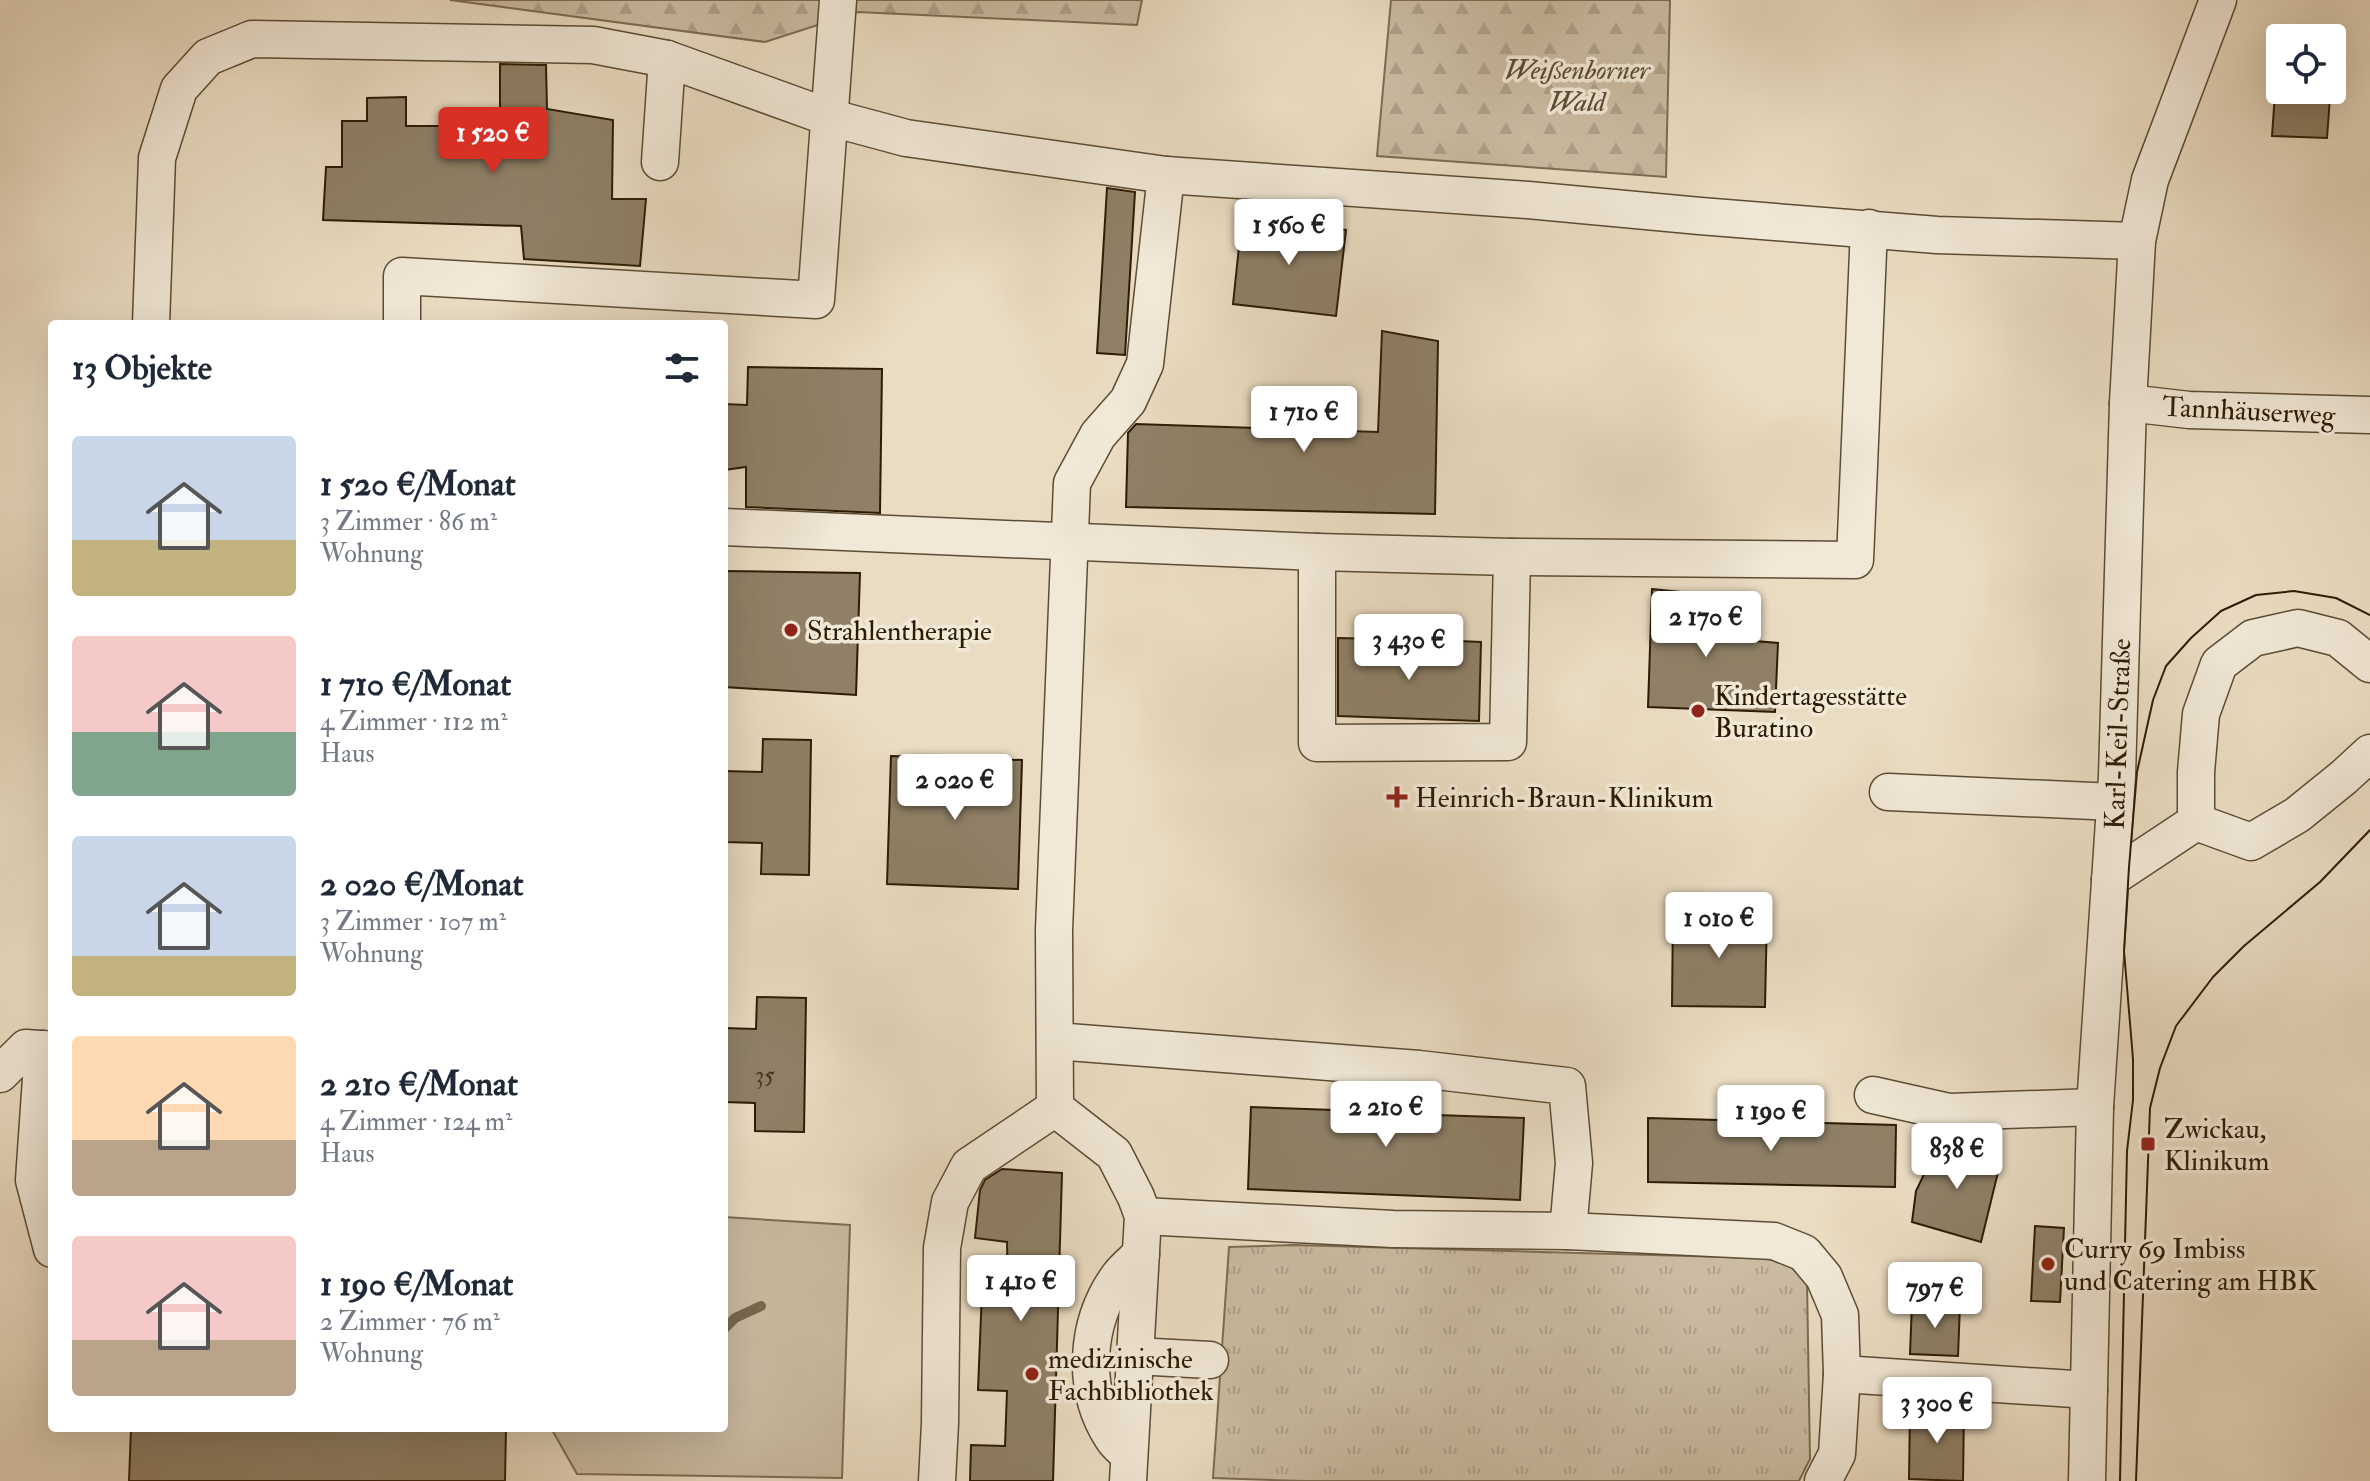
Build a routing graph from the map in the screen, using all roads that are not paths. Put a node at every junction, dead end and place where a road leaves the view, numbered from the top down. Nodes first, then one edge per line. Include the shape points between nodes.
1 (838, 0) edge
2 (2218, 0) edge
3 (667, 59) junction
4 (828, 117) junction
5 (660, 162) dead end
6 (1166, 175) junction
7 (1869, 228) junction
8 (2137, 241) junction
9 (151, 320) edge
10 (402, 320) edge
11 (2128, 403) junction
12 (2370, 415) edge
13 (728, 527) edge
14 (1069, 543) junction
15 (1317, 552) junction
16 (1512, 557) junction
17 (2370, 664) edge
18 (2370, 753) edge
19 (1888, 792) dead end
20 (2115, 802) junction
21 (2196, 822) junction
22 (2110, 879) junction
23 (1055, 1041) junction
24 (48, 1050) edge
25 (0, 1074) edge
26 (1873, 1095) dead end
27 (2095, 1107) junction
28 (1055, 1108) junction
29 (1143, 1216) junction
30 (1568, 1231) junction
31 (48, 1234) edge
32 (1141, 1254) junction
33 (1135, 1356) junction
34 (1210, 1360) dead end
35 (1842, 1374) junction
36 (2089, 1390) junction
37 (1128, 1468) edge
38 (937, 1481) edge
39 (1823, 1481) edge
40 (2087, 1481) edge

1 - 4 street
2 - 8 street, Karl-Keil-Straße via 2150,180
3 - 4 street
3 - 5 street
3 - 9 street via 593,45 252,39 208,57 179,89 157,158
4 - 6 street via 906,138 979,136
4 - 10 street via 816,300 402,276
6 - 7 street
6 - 14 street via 1145,364 1128,401 1098,435 1072,483
7 - 8 street
7 - 16 street via 1855,560
8 - 11 street, Karl-Keil-Straße
11 - 12 street, Tannhäuserweg
11 - 20 street, Karl-Keil-Straße
13 - 14 street
14 - 15 street
14 - 23 street via 1054,930
15 - 16 street
15 - 16 street via 1317,743 1508,742
17 - 21 street via 2338,638 2298,628 2253,638 2219,664 2201,714
18 - 21 street via 2297,815 2251,842
19 - 20 street
20 - 22 street, Karl-Keil-Straße
21 - 22 street
22 - 27 street, Karl-Keil-Straße
23 - 28 street
23 - 30 street via 1567,1086 1574,1163
24 - 25 street via 26,1048
24 - 31 street via 34,1180
26 - 27 street via 1949,1112
27 - 36 street, Karl-Keil-Straße
28 - 29 street via 1114,1154
28 - 38 street via 969,1166 950,1202 942,1248
29 - 30 street via 1393,1229
29 - 32 street
30 - 35 street via 1774,1241 1804,1253 1824,1277 1840,1315
32 - 33 street
32 - 37 street via 1119,1276 1105,1301 1092,1343 1091,1375 1098,1406
33 - 34 street
33 - 37 street
35 - 36 street
35 - 39 street via 1837,1454
36 - 40 street, Karl-Keil-Straße

